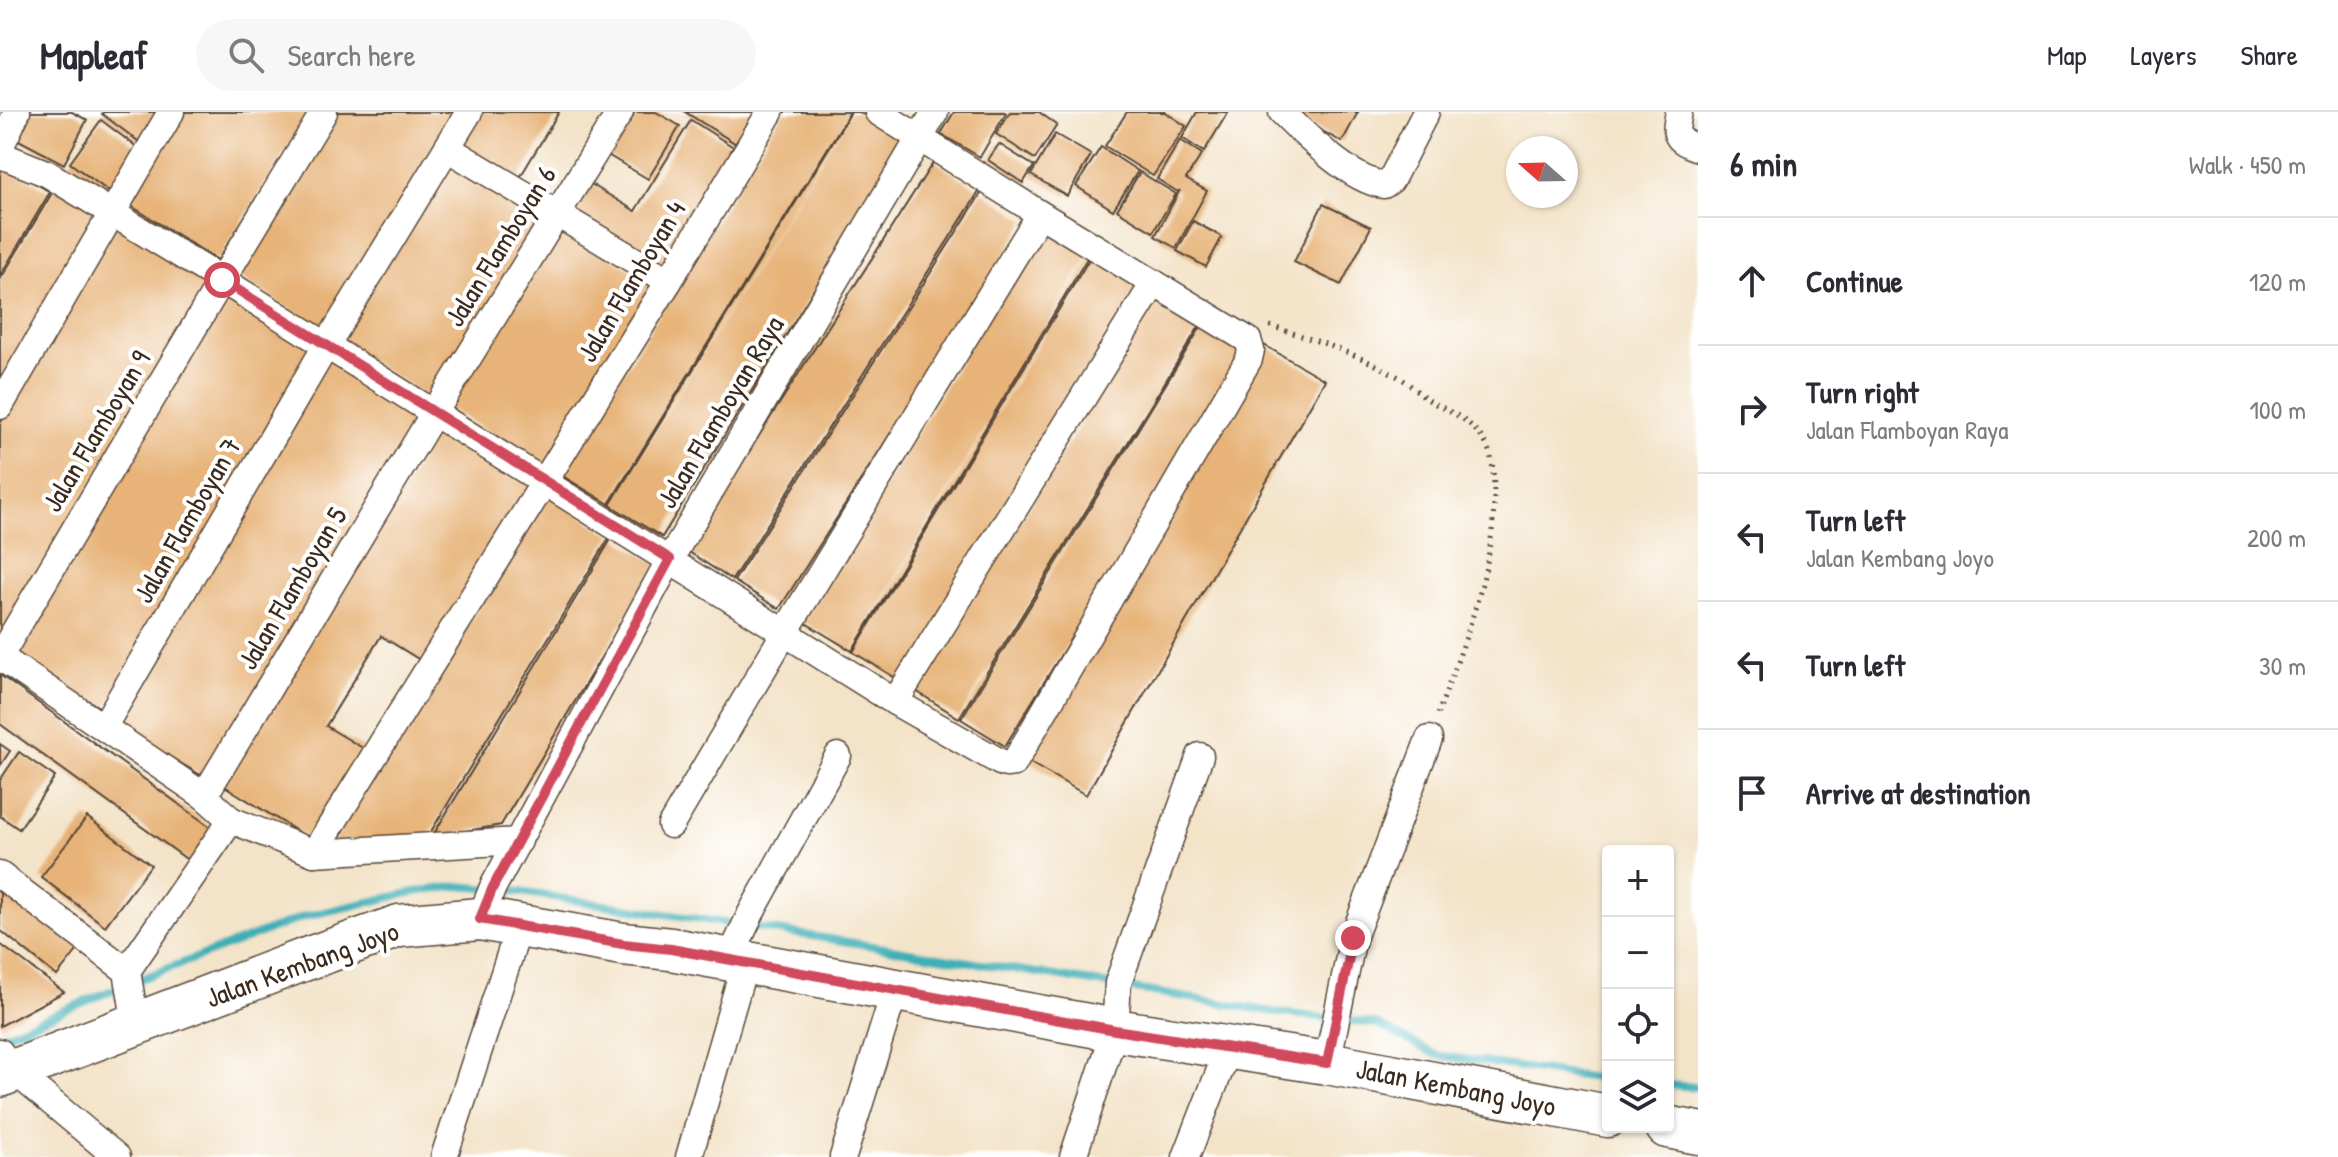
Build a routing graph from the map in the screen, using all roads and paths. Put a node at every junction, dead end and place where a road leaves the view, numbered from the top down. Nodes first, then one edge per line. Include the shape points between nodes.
1 (17, 112) edge
2 (171, 112) edge
3 (324, 112) edge
4 (469, 112) edge
5 (620, 112) edge
6 (770, 112) edge
7 (878, 112) edge
8 (935, 112) edge
9 (1282, 112) edge
10 (1426, 112) edge
11 (1679, 112) edge
12 (920, 138) junction
13 (0, 148) edge
14 (447, 148) junction
15 (1698, 148) edge
16 (0, 156) edge
17 (111, 213) junction
18 (558, 214) junction
19 (1040, 214) junction
20 (222, 280) junction
21 (669, 281) junction
22 (1154, 283) junction
23 (1248, 340) junction
24 (326, 346) junction
25 (0, 406) edge
26 (434, 413) junction
27 (544, 482) junction
28 (670, 559) junction
29 (785, 632) junction
30 (0, 656) edge
31 (895, 702) junction
32 (104, 726) junction
33 (1429, 739) joint
34 (838, 756) dead end
35 (1200, 756) dead end
36 (204, 796) junction
37 (231, 820) junction
38 (671, 825) dead end
39 (519, 841) junction
40 (314, 853) junction
41 (0, 875) edge
42 (499, 923) junction
43 (737, 961) junction
44 (127, 971) junction
45 (895, 990) junction
46 (136, 1025) junction
47 (1115, 1030) junction
48 (1229, 1047) junction
49 (1327, 1063) junction
50 (4, 1066) edge
51 (1602, 1115) edge
52 (1674, 1128) edge
53 (1698, 1133) edge
54 (117, 1157) edge
55 (444, 1157) edge
56 (689, 1157) edge
57 (843, 1157) edge
58 (1073, 1157) edge
59 (1186, 1157) edge

1 - 13 street
2 - 17 street
3 - 20 street, Jalan Flamboyan 9
4 - 14 street, Jalan Flamboyan 7
5 - 18 street, Jalan Flamboyan 6
6 - 21 street, Jalan Flamboyan 4
7 - 12 street
8 - 12 street, Jalan Flamboyan Raya
9 - 10 street via 1321,150 1372,183 1384,185
11 - 15 street via 1677,136
12 - 19 street
12 - 28 street, Jalan Flamboyan Raya
14 - 18 street
14 - 24 street, Jalan Flamboyan 7
16 - 17 street via 48,174
17 - 20 street
17 - 25 street
18 - 21 street
18 - 26 street, Jalan Flamboyan 6
19 - 22 street
19 - 29 street
20 - 24 street
20 - 30 street, Jalan Flamboyan 9
21 - 27 street, Jalan Flamboyan 4
22 - 23 street
22 - 31 street
23 - 31 street via 1249,359 1014,763 1000,762
23 - 33 path via 1264,325 1368,362 1467,420 1487,446 1494,478 1489,556 1478,603
24 - 26 street
24 - 32 street, Jalan Flamboyan 7
26 - 27 street
26 - 36 street, Jalan Flamboyan 5
27 - 28 street
27 - 40 street, Jalan Flamboyan 4
28 - 29 street
28 - 39 street, Jalan Flamboyan Raya
29 - 31 street
29 - 38 street
30 - 32 street
32 - 36 street
33 - 49 street via 1353,938
34 - 43 street via 751,913
35 - 47 street via 1118,983
36 - 37 street
37 - 40 street
37 - 44 street
39 - 40 street
39 - 42 street, Jalan Flamboyan Raya via 493,887
41 - 44 street
42 - 43 main road, Jalan Kembang Joyo
42 - 46 main road, Jalan Kembang Joyo via 399,926
42 - 55 street, Jalan Flamboyan Raya
43 - 45 main road, Jalan Kembang Joyo
43 - 56 street
44 - 46 street
45 - 47 main road, Jalan Kembang Joyo
45 - 57 street
46 - 50 main road, Jalan Kembang Joyo
47 - 48 main road, Jalan Kembang Joyo
47 - 58 street
48 - 49 main road, Jalan Kembang Joyo
48 - 59 street
49 - 51 main road, Jalan Kembang Joyo
50 - 54 street
52 - 53 main road

